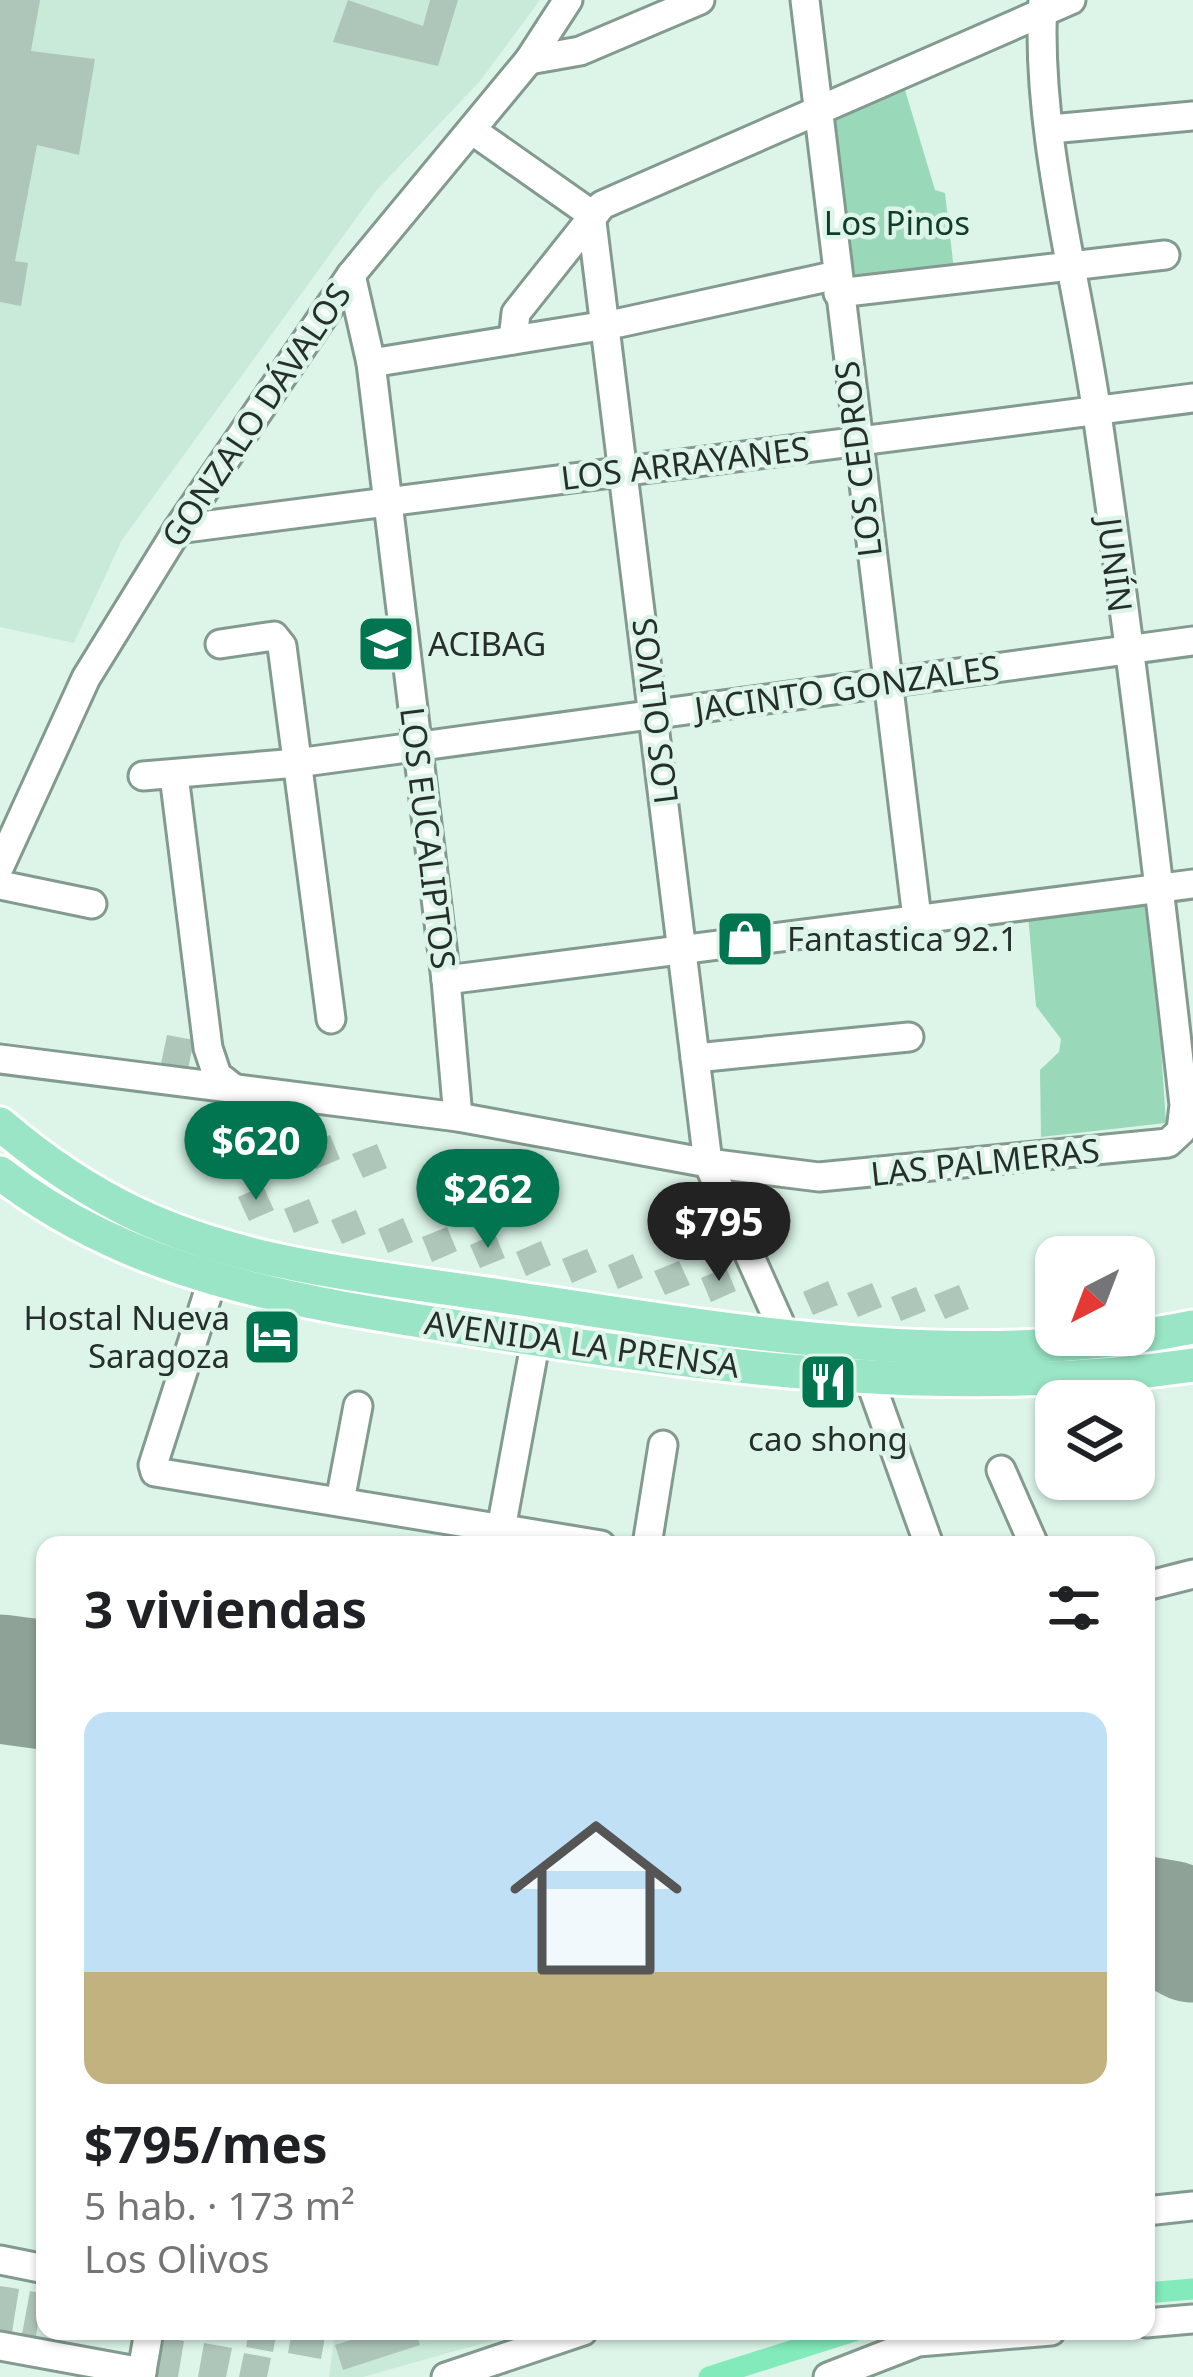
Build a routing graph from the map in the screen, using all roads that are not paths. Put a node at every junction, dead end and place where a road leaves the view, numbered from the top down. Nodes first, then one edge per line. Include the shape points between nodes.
1 (568, 0) edge
2 (700, 0) edge
3 (805, 0) edge
4 (1071, 0) edge
5 (1043, 6) edge
6 (530, 60) junction
7 (820, 112) junction
8 (1193, 116) edge
9 (1051, 129) junction
10 (472, 130) junction
11 (591, 214) junction
12 (1165, 256) dead end
13 (1074, 269) junction
14 (351, 275) junction
15 (837, 284) junction
16 (605, 324) junction
17 (513, 340) junction
18 (371, 363) junction
19 (1193, 398) edge
20 (1096, 411) junction
21 (856, 442) junction
22 (626, 471) junction
23 (387, 502) junction
24 (178, 529) junction
25 (1193, 641) edge
26 (220, 644) dead end
27 (1126, 650) junction
28 (885, 683) junction
29 (656, 715) junction
30 (416, 747) junction
31 (297, 763) junction
32 (174, 775) junction
33 (143, 776) dead end
34 (5, 837) edge
35 (0, 866) edge
36 (1193, 884) edge
37 (0, 885) edge
38 (1160, 888) junction
39 (92, 904) dead end
40 (917, 918) junction
41 (682, 947) junction
42 (446, 980) junction
43 (331, 1018) dead end
44 (909, 1037) dead end
45 (695, 1058) junction
46 (0, 1059) edge
47 (231, 1086) junction
48 (458, 1117) junction
49 (0, 1124) edge
50 (1181, 1131) joint
51 (708, 1163) junction
52 (0, 1173) edge
53 (212, 1281) junction
54 (1193, 1327) edge
55 (786, 1337) junction
56 (536, 1339) junction
57 (1193, 1365) edge
58 (868, 1375) junction
59 (358, 1406) dead end
60 (663, 1445) dead end
61 (1001, 1470) dead end
62 (340, 1502) junction
63 (501, 1529) junction
64 (545, 1536) edge
65 (648, 1536) edge
66 (925, 1536) edge
67 (1030, 1536) edge
68 (1193, 1574) edge
69 (1155, 1584) edge
70 (1193, 2206) edge
71 (1155, 2210) edge
72 (0, 2260) edge
73 (36, 2267) edge
74 (1193, 2320) edge
75 (1155, 2322) edge
76 (147, 2340) edge
77 (556, 2340) edge
78 (942, 2340) edge
79 (0, 2346) edge
80 (141, 2375) edge
81 (446, 2377) edge
82 (828, 2377) edge

1 - 6 street, GONZALO DÁVALOS
2 - 6 street via 580,50
3 - 7 street, LOS CEDROS
4 - 5 street
5 - 7 street
5 - 9 street, JUNÍN
6 - 10 street, GONZALO DÁVALOS
7 - 11 street
7 - 15 street, LOS CEDROS
8 - 9 street
9 - 13 street, JUNÍN
10 - 11 street
10 - 14 street, GONZALO DÁVALOS
11 - 16 street, LOS OLIVOS
11 - 17 street via 516,313
12 - 13 street
13 - 15 street
13 - 20 street, JUNÍN
14 - 18 street, LOS EUCALIPTOS
14 - 24 street, GONZALO DÁVALOS
15 - 16 street
15 - 21 street, LOS CEDROS
16 - 17 street
16 - 22 street, LOS OLIVOS
17 - 18 street
18 - 23 street, LOS EUCALIPTOS
19 - 20 street, LOS ARRAYANES
20 - 21 street, LOS ARRAYANES
20 - 27 street, JUNÍN
21 - 22 street, LOS ARRAYANES
21 - 28 street, LOS CEDROS
22 - 23 street, LOS ARRAYANES
22 - 29 street, LOS OLIVOS
23 - 24 street, LOS ARRAYANES
23 - 30 street, LOS EUCALIPTOS
24 - 34 street, GONZALO DÁVALOS via 86,678
25 - 27 street, JACINTO GONZALES
26 - 31 street via 279,639
27 - 28 street, JACINTO GONZALES
27 - 38 street, JUNÍN
28 - 29 street, JACINTO GONZALES
28 - 40 street, LOS CEDROS
29 - 30 street, JACINTO GONZALES
29 - 41 street, LOS OLIVOS
30 - 31 street, JACINTO GONZALES
30 - 42 street, LOS EUCALIPTOS
31 - 32 street, JACINTO GONZALES
31 - 43 street
32 - 33 street, JACINTO GONZALES
32 - 47 street via 208,1048 217,1075
34 - 35 street, GONZALO DÁVALOS
36 - 38 street
37 - 39 street
38 - 40 street
38 - 50 street, JUNÍN
40 - 41 street
41 - 42 street
41 - 45 street, LOS OLIVOS
42 - 48 street, LOS EUCALIPTOS
44 - 45 street
45 - 51 street, LOS OLIVOS
46 - 47 street, LAS PALMERAS
47 - 48 street, LAS PALMERAS
48 - 51 street, LAS PALMERAS
49 - 55 main road, AVENIDA LA PRENSA via 52,1167 138,1215 242,1252 623,1318
50 - 51 street, LAS PALMERAS via 1168,1143 819,1178
51 - 55 street, LOS OLIVOS
52 - 53 main road, AVENIDA LA PRENSA via 129,1250
53 - 56 main road, AVENIDA LA PRENSA
53 - 62 street via 153,1469
54 - 55 main road, AVENIDA LA PRENSA via 1101,1341 938,1347
56 - 58 main road, AVENIDA LA PRENSA via 650,1358
56 - 63 street
57 - 58 main road, AVENIDA LA PRENSA via 1088,1378
58 - 66 street
59 - 62 street
60 - 65 street
61 - 67 street
62 - 63 street
63 - 64 street
68 - 69 street
70 - 71 street
72 - 73 street
74 - 75 street
76 - 80 street
77 - 81 street
78 - 82 street
79 - 80 street

